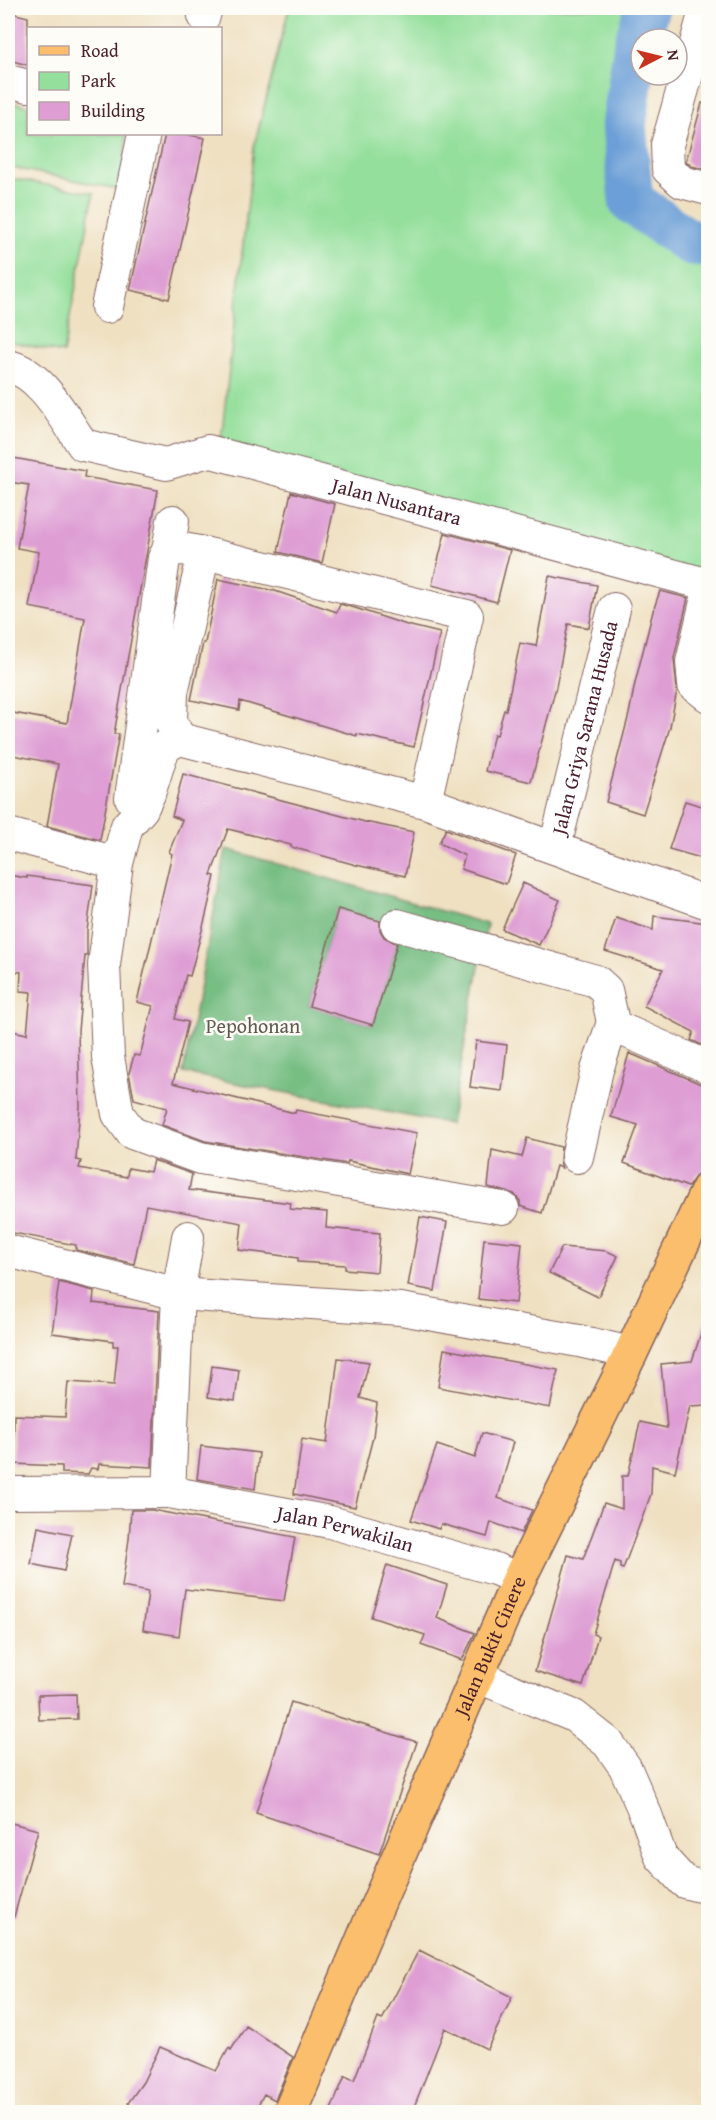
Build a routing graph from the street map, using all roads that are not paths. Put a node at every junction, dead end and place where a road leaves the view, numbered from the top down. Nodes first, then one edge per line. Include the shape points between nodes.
1 (706, 8) edge
2 (8, 81) edge
3 (27, 86) edge
4 (144, 135) edge
5 (708, 189) edge
6 (107, 307) dead end
7 (8, 366) edge
8 (204, 553) junction
9 (614, 609) dead end
10 (708, 696) edge
11 (165, 723) junction
12 (425, 802) junction
13 (128, 826) junction
14 (8, 834) edge
15 (555, 847) junction
16 (117, 863) junction
17 (708, 903) edge
18 (397, 925) dead end
19 (612, 1022) junction
20 (708, 1067) edge
21 (577, 1157) dead end
22 (708, 1189) edge
23 (503, 1208) dead end
24 (188, 1237) dead end
25 (8, 1251) edge
26 (178, 1294) junction
27 (631, 1353) junction
28 (169, 1492) junction
29 (8, 1493) edge
30 (519, 1579) junction
31 (476, 1676) junction
32 (708, 1888) edge
33 (290, 2112) edge

1 - 5 street via 667,145 668,169 682,182
2 - 3 street
4 - 6 street
7 - 10 street, Jalan Nusantara via 38,381 83,445 166,464 208,451 702,583 708,593 692,662 694,685
8 - 11 street
8 - 11 street via 183,549 171,536 164,558
8 - 12 street via 468,616
9 - 15 street, Jalan Griya Sarana Husada
11 - 12 street, Jalan Griya Sarana Husada
11 - 13 street
11 - 13 street via 166,746 149,794
12 - 15 street, Jalan Griya Sarana Husada
13 - 16 street
14 - 16 street
15 - 17 street, Jalan Griya Sarana Husada
16 - 23 street via 104,965 108,1058 118,1114 132,1133 200,1158
18 - 19 street via 596,981 606,990
19 - 20 street
19 - 21 street
22 - 27 main road, Jalan Bukit Cinere
24 - 26 street
25 - 26 street
26 - 27 street via 401,1309
26 - 28 street
27 - 30 main road, Jalan Bukit Cinere
28 - 29 street, Jalan Perwakilan
28 - 30 street, Jalan Perwakilan via 330,1522
30 - 31 main road, Jalan Bukit Cinere
31 - 32 street via 574,1716 608,1743 625,1767 661,1857 684,1882
31 - 33 main road, Jalan Bukit Cinere

